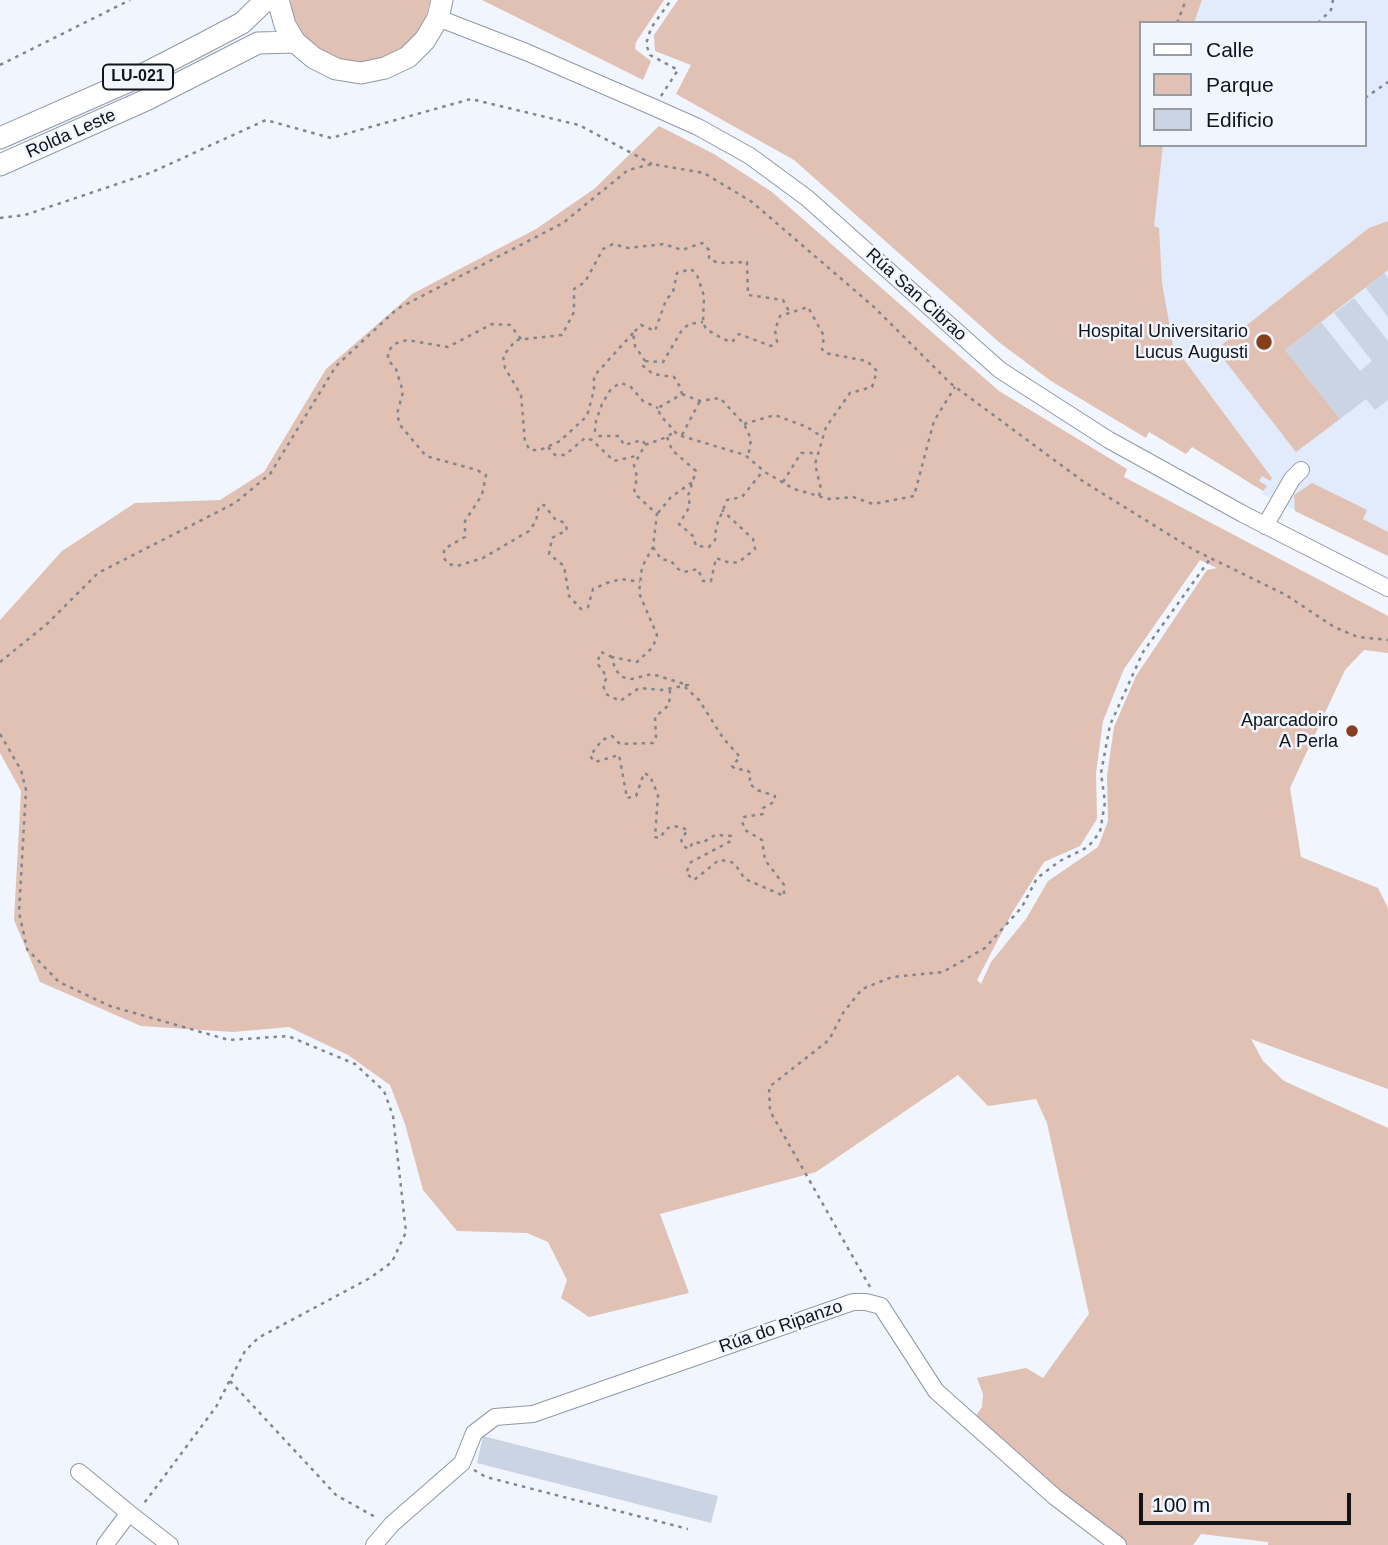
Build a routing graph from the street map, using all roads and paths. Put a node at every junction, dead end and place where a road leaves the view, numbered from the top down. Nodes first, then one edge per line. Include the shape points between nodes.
1 (130, 0) edge
2 (266, 0) edge
3 (278, 0) edge
4 (671, 0) edge
5 (1186, 0) edge
6 (1333, 0) edge
7 (440, 9) edge
8 (1178, 21) edge
9 (1320, 21) edge
10 (295, 42) junction
11 (0, 65) edge
12 (1388, 82) edge
13 (1367, 97) edge
14 (653, 107) junction
15 (0, 138) edge
16 (652, 164) junction
17 (0, 165) edge
18 (0, 218) edge
19 (790, 313) junction
20 (703, 322) junction
21 (633, 333) junction
22 (521, 339) junction
23 (645, 360) junction
24 (956, 387) junction
25 (682, 394) junction
26 (700, 401) junction
27 (658, 408) junction
28 (744, 424) junction
29 (675, 430) junction
30 (681, 436) junction
31 (667, 437) junction
32 (822, 437) junction
33 (645, 445) junction
34 (548, 447) junction
35 (816, 453) junction
36 (636, 456) junction
37 (748, 458) junction
38 (1301, 470) dead end
39 (763, 471) junction
40 (694, 481) junction
41 (783, 482) junction
42 (819, 496) junction
43 (722, 510) junction
44 (657, 514) junction
45 (1265, 526) junction
46 (653, 547) junction
47 (1210, 559) junction
48 (640, 582) junction
49 (1388, 588) edge
50 (1388, 639) edge
51 (612, 657) junction
52 (0, 662) edge
53 (685, 687) junction
54 (670, 690) junction
55 (0, 734) edge
56 (881, 1306) junction
57 (230, 1381) junction
58 (462, 1463) junction
59 (79, 1472) dead end
60 (132, 1515) junction
61 (392, 1524) junction
62 (688, 1530) dead end
63 (105, 1545) edge
64 (170, 1545) edge
65 (374, 1545) edge
66 (1118, 1545) edge

1 - 11 path
2 - 15 highway, Rolda Leste / LU-021 via 242,23 202,44
3 - 10 highway
4 - 14 path via 651,28 646,44 650,55 678,70
5 - 8 path
6 - 9 path via 1331,10
7 - 10 highway via 425,40 408,57 373,71 336,69
7 - 14 street, Rúa San Cibrao
10 - 17 highway, Rolda Leste / LU-021 via 258,43 146,100
12 - 13 path
14 - 45 street, Rúa San Cibrao via 750,156 807,198 1000,370 1109,440
16 - 18 path via 579,125 471,99 331,138 266,120 150,173 25,215
16 - 24 path via 704,173 752,202 874,307
16 - 52 path via 628,170 563,223 397,309 336,366 270,474 234,503 98,573
19 - 20 path via 780,316 777,342 771,346 739,334 732,342 706,329
19 - 22 path via 783,300 748,295 747,262 709,259 709,250 702,243 682,250 664,244 628,248 613,244 603,249 585,282 574,289 574,312 562,335
19 - 32 path via 808,307 824,336 825,354 867,361 877,371 872,387 850,393 839,406
20 - 21 path via 704,296 691,269 677,274 655,331 641,325
20 - 23 path via 682,330 667,359
21 - 23 path
21 - 34 path via 594,376 587,416
22 - 34 path via 503,356 505,368 521,395 530,450
22 - 48 path via 510,326 492,324 448,347 407,340 394,344 388,352 403,392 397,414 400,425 426,456 486,475 482,495 465,521 465,537 444,549 444,558 447,564 457,566 484,558 529,531 539,506 544,505 565,523 567,530 552,538 549,554 564,566 569,596 581,609 588,607 593,589 621,579
23 - 25 path via 642,365 653,374 674,377
24 - 42 path via 934,421 914,496 873,504 853,497
24 - 47 path via 1084,482
25 - 26 path
25 - 27 path
26 - 28 path via 720,398
26 - 30 path
27 - 29 path
27 - 33 path via 620,383 601,404 595,431 599,436 619,436 624,445 642,440
28 - 32 path via 775,415
28 - 37 path via 751,439
29 - 30 path
29 - 31 path
30 - 37 path
31 - 33 path
31 - 40 path via 680,459 695,471
32 - 35 path
33 - 36 path
34 - 36 path via 555,455 565,455 585,438 614,461
35 - 41 path via 801,453
35 - 42 path
36 - 44 path via 634,493
37 - 39 path
38 - 45 street
39 - 41 path
39 - 43 path via 742,497 727,500
40 - 43 path via 688,496 690,506 679,524 693,536 696,546 709,547 715,540
40 - 44 path
41 - 42 path
43 - 46 path via 753,539 755,549 740,562 730,564 716,558 711,581 703,581 698,569 684,572 660,559
44 - 46 path
45 - 49 street, Rúa San Cibrao
46 - 48 path via 642,566
47 - 50 path via 1286,595 1358,637
47 - 56 path via 1143,652 1110,725 1101,773 1105,802 1100,832 1088,848 1037,878 1022,907 985,948 943,972 892,977 862,989 829,1040 769,1087 770,1111 780,1132
48 - 51 path via 639,593 657,635 653,647 637,662
51 - 53 path via 622,677 652,674 688,685
51 - 54 path via 601,652 597,663 607,677 603,685 606,694 620,701 639,688
53 - 54 path
53 - 54 path via 740,757 732,766 747,770 749,783 757,790 775,796 763,814 742,821 745,830 762,840 765,860 784,885 784,896 746,879 727,861 719,860 694,880 686,873 691,862 731,841 731,836 715,835 702,843 693,842 689,849 681,839 688,830 680,827 673,826 655,837 658,795 650,776 644,773 636,796 627,798 619,755 595,762 590,756 601,740 612,736 620,744 653,743 655,717 669,705
55 - 57 path via 21,770 26,790 19,912 27,949 59,982 110,1006 229,1040 288,1036 355,1064 384,1091 393,1116 406,1232 392,1262 258,1338 245,1351
56 - 58 street, Rúa do Ripanzo via 853,1302 533,1414 495,1417 474,1433
56 - 66 street via 936,1391 1055,1497
57 - 60 path via 216,1407
57 - 61 path via 336,1496
58 - 61 street
58 - 62 path via 486,1477
59 - 60 street
60 - 63 street
60 - 64 street
61 - 65 street

